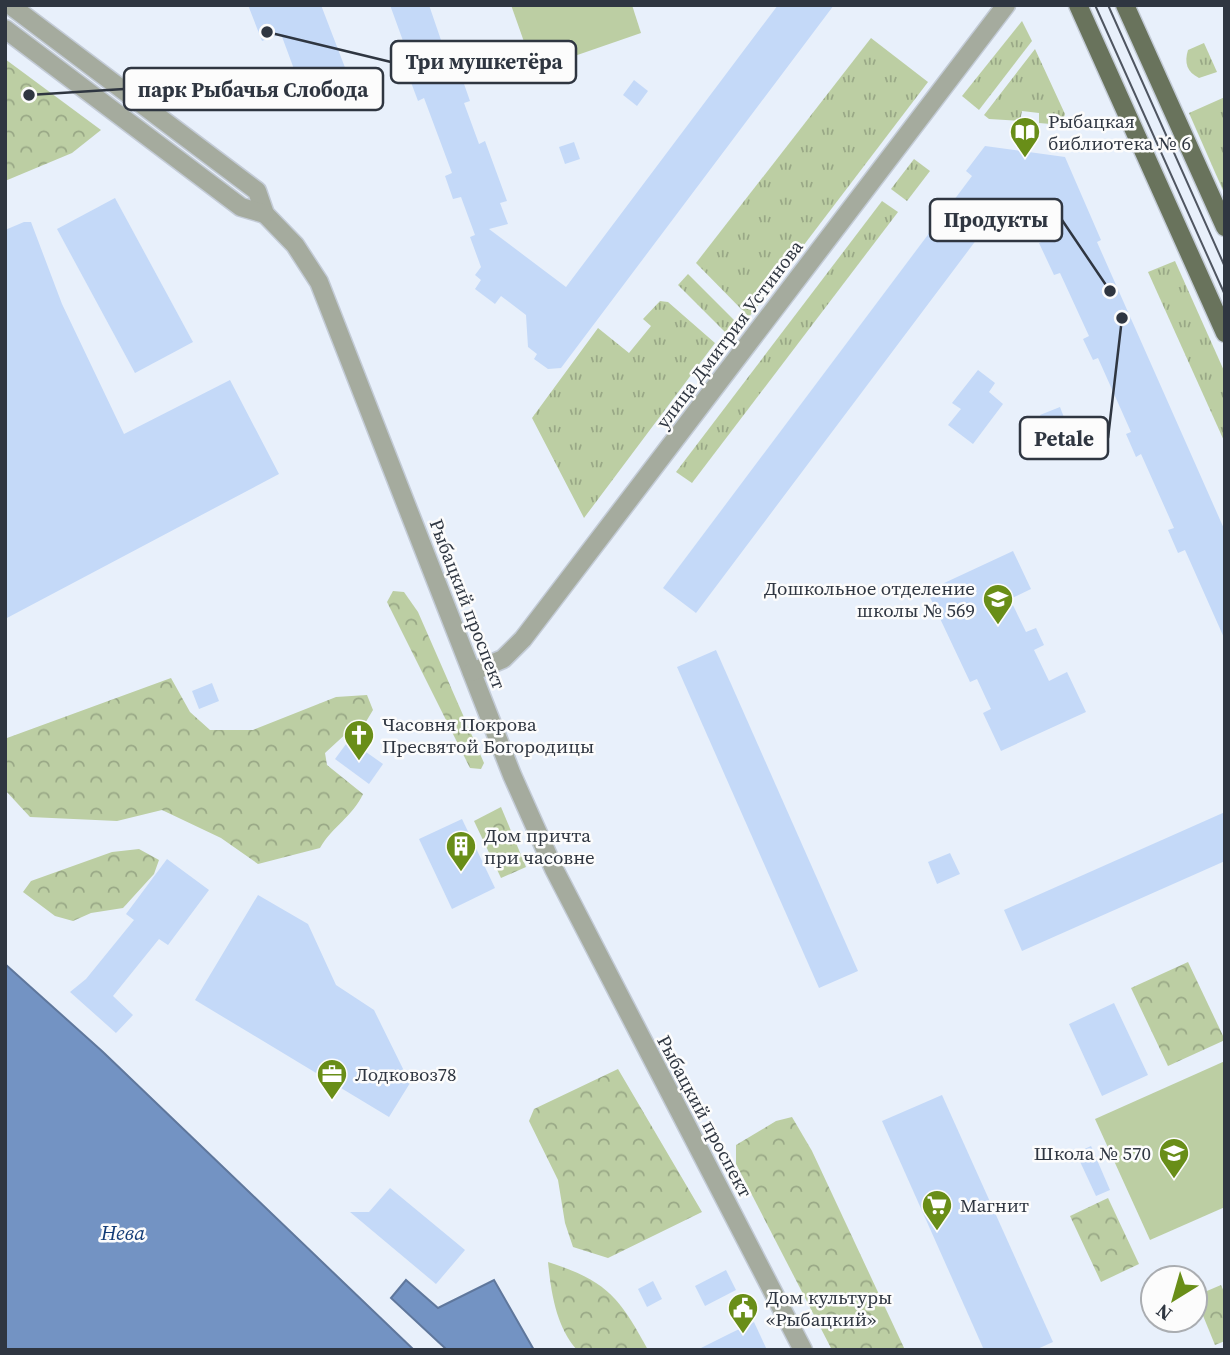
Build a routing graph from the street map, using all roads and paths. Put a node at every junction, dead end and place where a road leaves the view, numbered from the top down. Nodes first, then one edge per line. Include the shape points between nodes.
1 (9, 5) edge
2 (1006, 5) edge
3 (1078, 5) edge
4 (1125, 5) edge
5 (5, 29) edge
6 (140, 103) junction
7 (128, 121) junction
8 (265, 214) junction
9 (1225, 226) edge
10 (1225, 333) edge
11 (472, 671) junction
12 (803, 1350) edge

1 - 6 street, Рыбацкий проспект
2 - 11 street, улица Дмитрия Устинова via 523,639 503,659
3 - 10 main road
4 - 9 main road
5 - 7 street, Рыбацкий проспект
6 - 7 street
6 - 8 street, Рыбацкий проспект via 257,191
7 - 8 street, Рыбацкий проспект via 241,207
8 - 11 street, Рыбацкий проспект via 295,245 319,282
11 - 12 street, Рыбацкий проспект via 554,869

